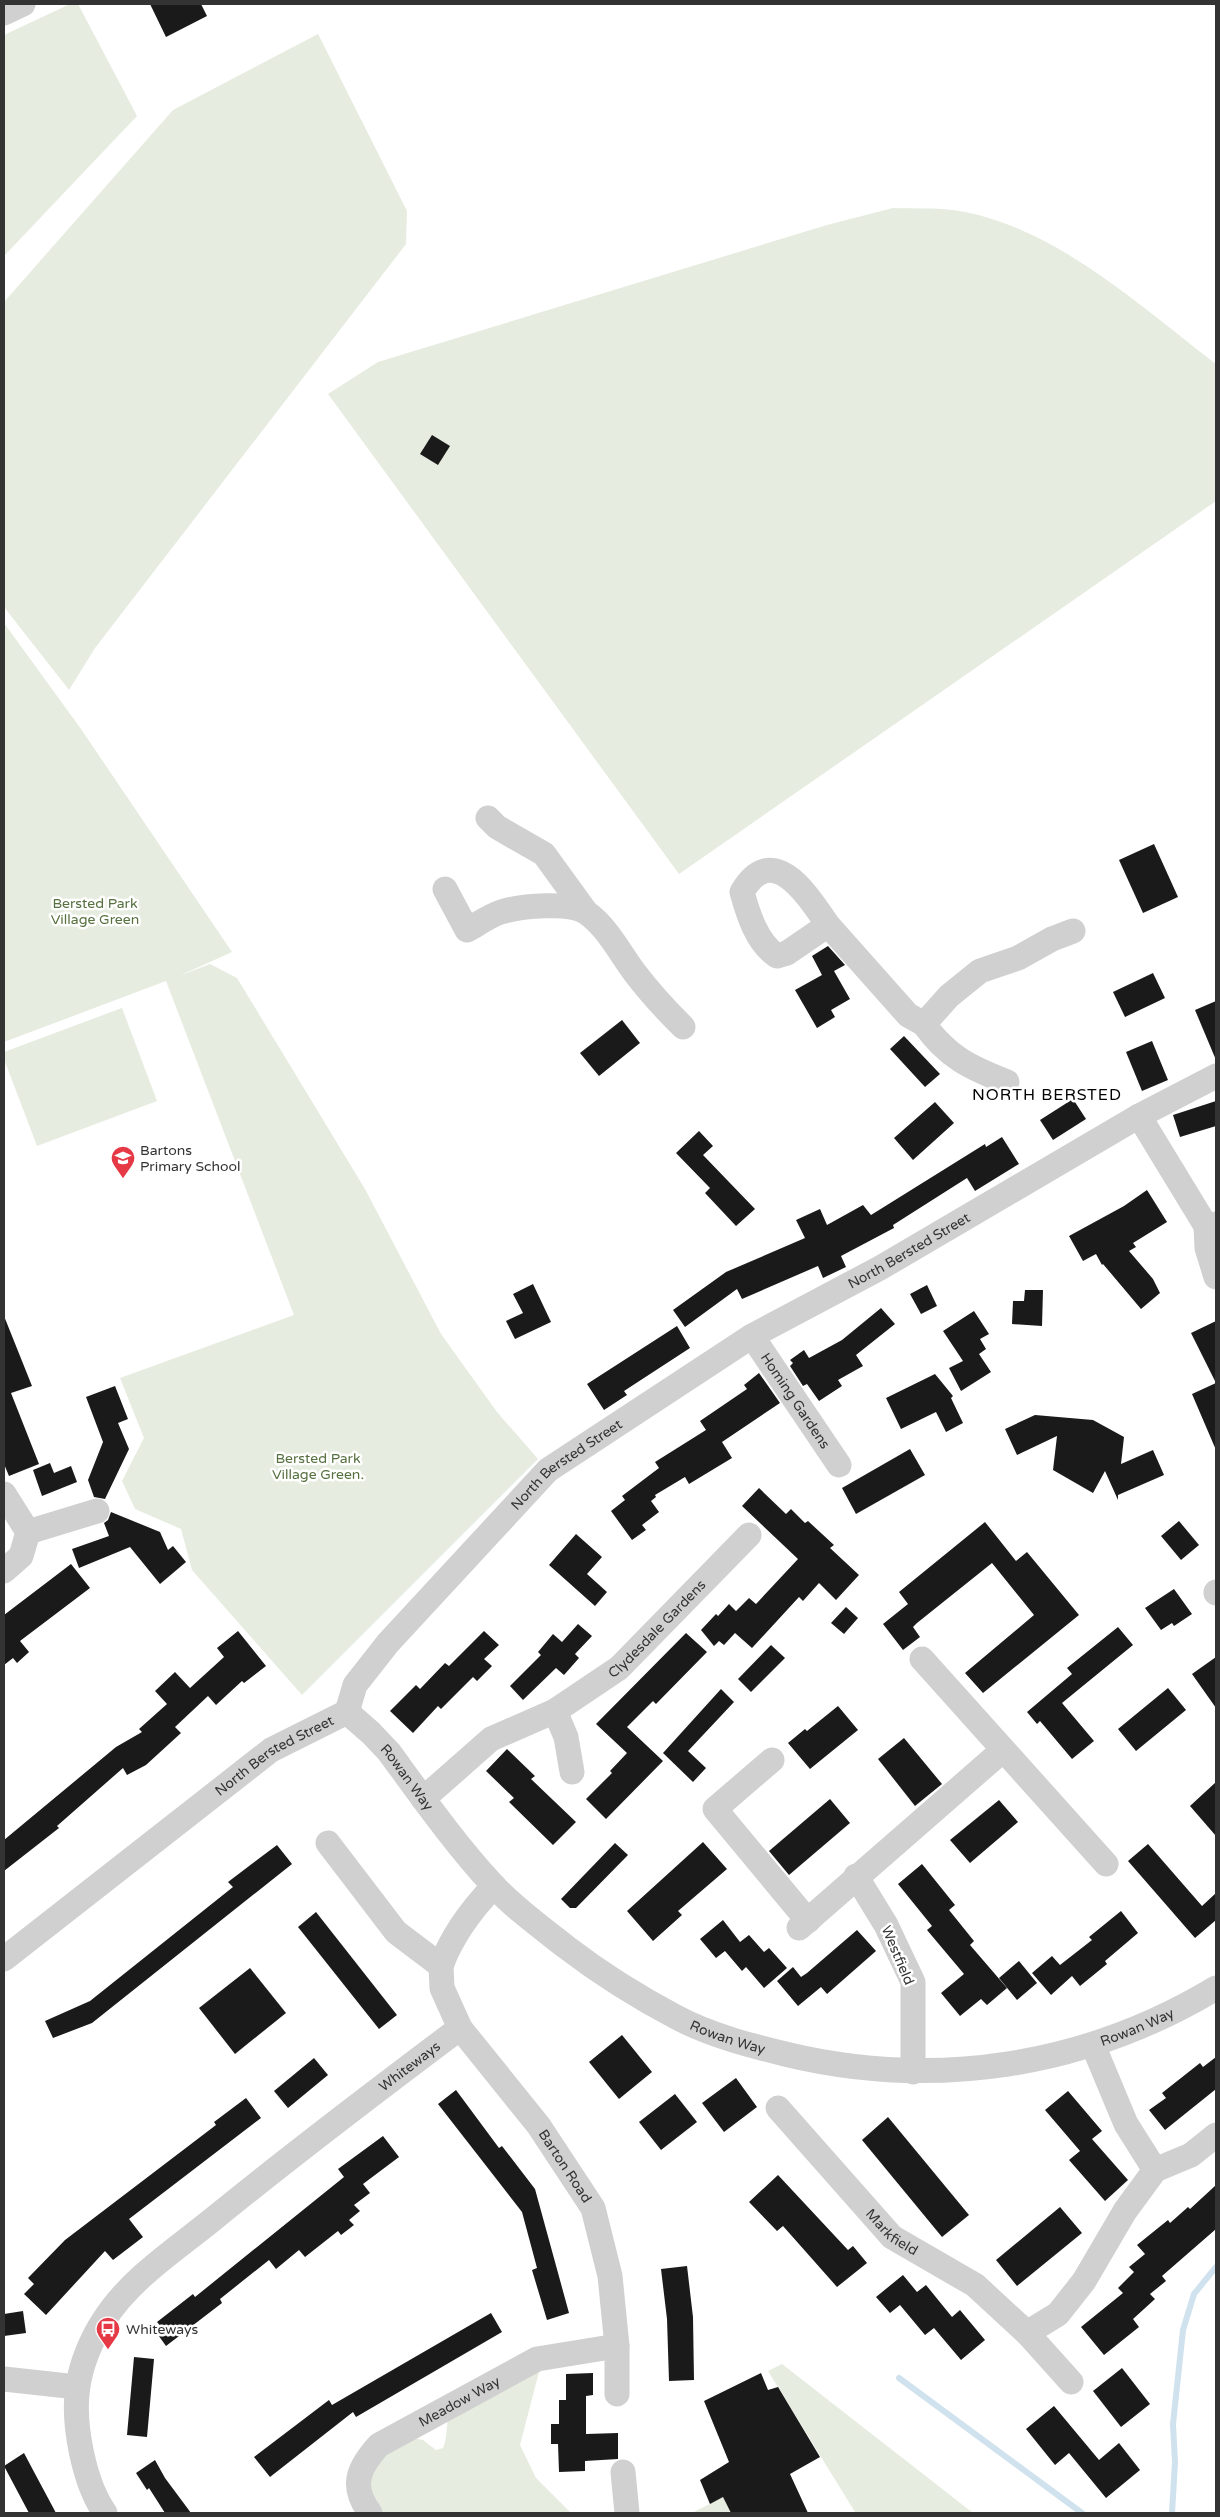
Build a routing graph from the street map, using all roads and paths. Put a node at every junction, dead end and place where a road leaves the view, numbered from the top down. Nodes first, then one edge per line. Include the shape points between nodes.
1 (23, 4) edge
2 (4, 13) edge
3 (488, 818) dead end
4 (445, 889) dead end
5 (586, 912) junction
6 (828, 925) dead end
7 (1073, 931) dead end
8 (924, 1024) junction
9 (683, 1027) dead end
10 (1216, 1076) edge
11 (1007, 1082) dead end
12 (1139, 1116) junction
13 (1211, 1225) edge
14 (1216, 1277) edge
15 (752, 1336) junction
16 (839, 1466) dead end
17 (4, 1494) edge
18 (97, 1511) dead end
19 (28, 1532) junction
20 (749, 1534) dead end
21 (4, 1571) edge
22 (922, 1660) dead end
23 (555, 1711) junction
24 (347, 1712) junction
25 (1003, 1750) junction
26 (772, 1760) dead end
27 (572, 1772) dead end
28 (424, 1799) junction
29 (328, 1843) dead end
30 (1106, 1864) dead end
31 (856, 1876) junction
32 (494, 1886) junction
33 (4, 1959) edge
34 (441, 1966) junction
35 (1216, 1988) edge
36 (460, 2028) junction
37 (1093, 2045) junction
38 (913, 2072) junction
39 (778, 2108) dead end
40 (1216, 2135) edge
41 (1156, 2170) junction
42 (1027, 2333) junction
43 (617, 2346) junction
44 (4, 2379) edge
45 (1071, 2382) dead end
46 (77, 2387) junction
47 (617, 2394) dead end
48 (623, 2472) dead end
49 (106, 2513) edge
50 (370, 2513) edge
51 (627, 2513) edge

1 - 2 street
3 - 5 street via 496,827 544,854
4 - 5 street via 467,930 501,912 522,908 570,907
5 - 9 street via 599,924 654,997
6 - 8 street via 908,1015
7 - 8 street via 1018,958 980,972 949,996
8 - 11 street via 935,1040 956,1059
10 - 12 street, North Bersted Street
12 - 13 street
12 - 15 street, North Bersted Street via 880,1268
13 - 14 street via 1207,1248
15 - 16 street, Homing Gardens
15 - 24 street, North Bersted Street via 548,1470 388,1643 354,1685
17 - 19 street
18 - 19 street
19 - 21 street via 21,1556
20 - 23 street, Clydesdale Gardens via 618,1668
22 - 25 street
23 - 27 street via 566,1737
23 - 28 street, Clydesdale Gardens via 491,1739
24 - 28 street, Rowan Way via 371,1732
24 - 33 street, North Bersted Street via 271,1750
25 - 30 street
25 - 31 street
26 - 31 street via 715,1810 803,1925
28 - 32 street, Rowan Way
29 - 34 street via 396,1932
31 - 38 street, Westfield via 886,1925 913,1982
32 - 34 street, Barton Road via 462,1924 448,1946
32 - 38 street, Rowan Way via 597,1970 677,2017 740,2043 798,2057 853,2068
34 - 36 street, Barton Road via 442,1988
35 - 37 street, Rowan Way via 1149,2024
36 - 43 street, Barton Road via 539,2126 593,2208 610,2276
36 - 46 street, Whiteways via 303,2147 132,2285 103,2320 84,2362
37 - 38 street, Rowan Way via 998,2067
37 - 41 street via 1126,2124
39 - 42 street, Markfield via 892,2237 975,2285
40 - 41 street via 1191,2154
41 - 42 street via 1125,2211 1084,2281 1058,2314
42 - 45 street, Markfield
43 - 47 street, Barton Road
43 - 50 street, Meadow Way via 537,2359 379,2445 364,2461 358,2476 362,2501
44 - 46 street
46 - 49 street, Whiteways via 79,2435 87,2475
48 - 51 street

